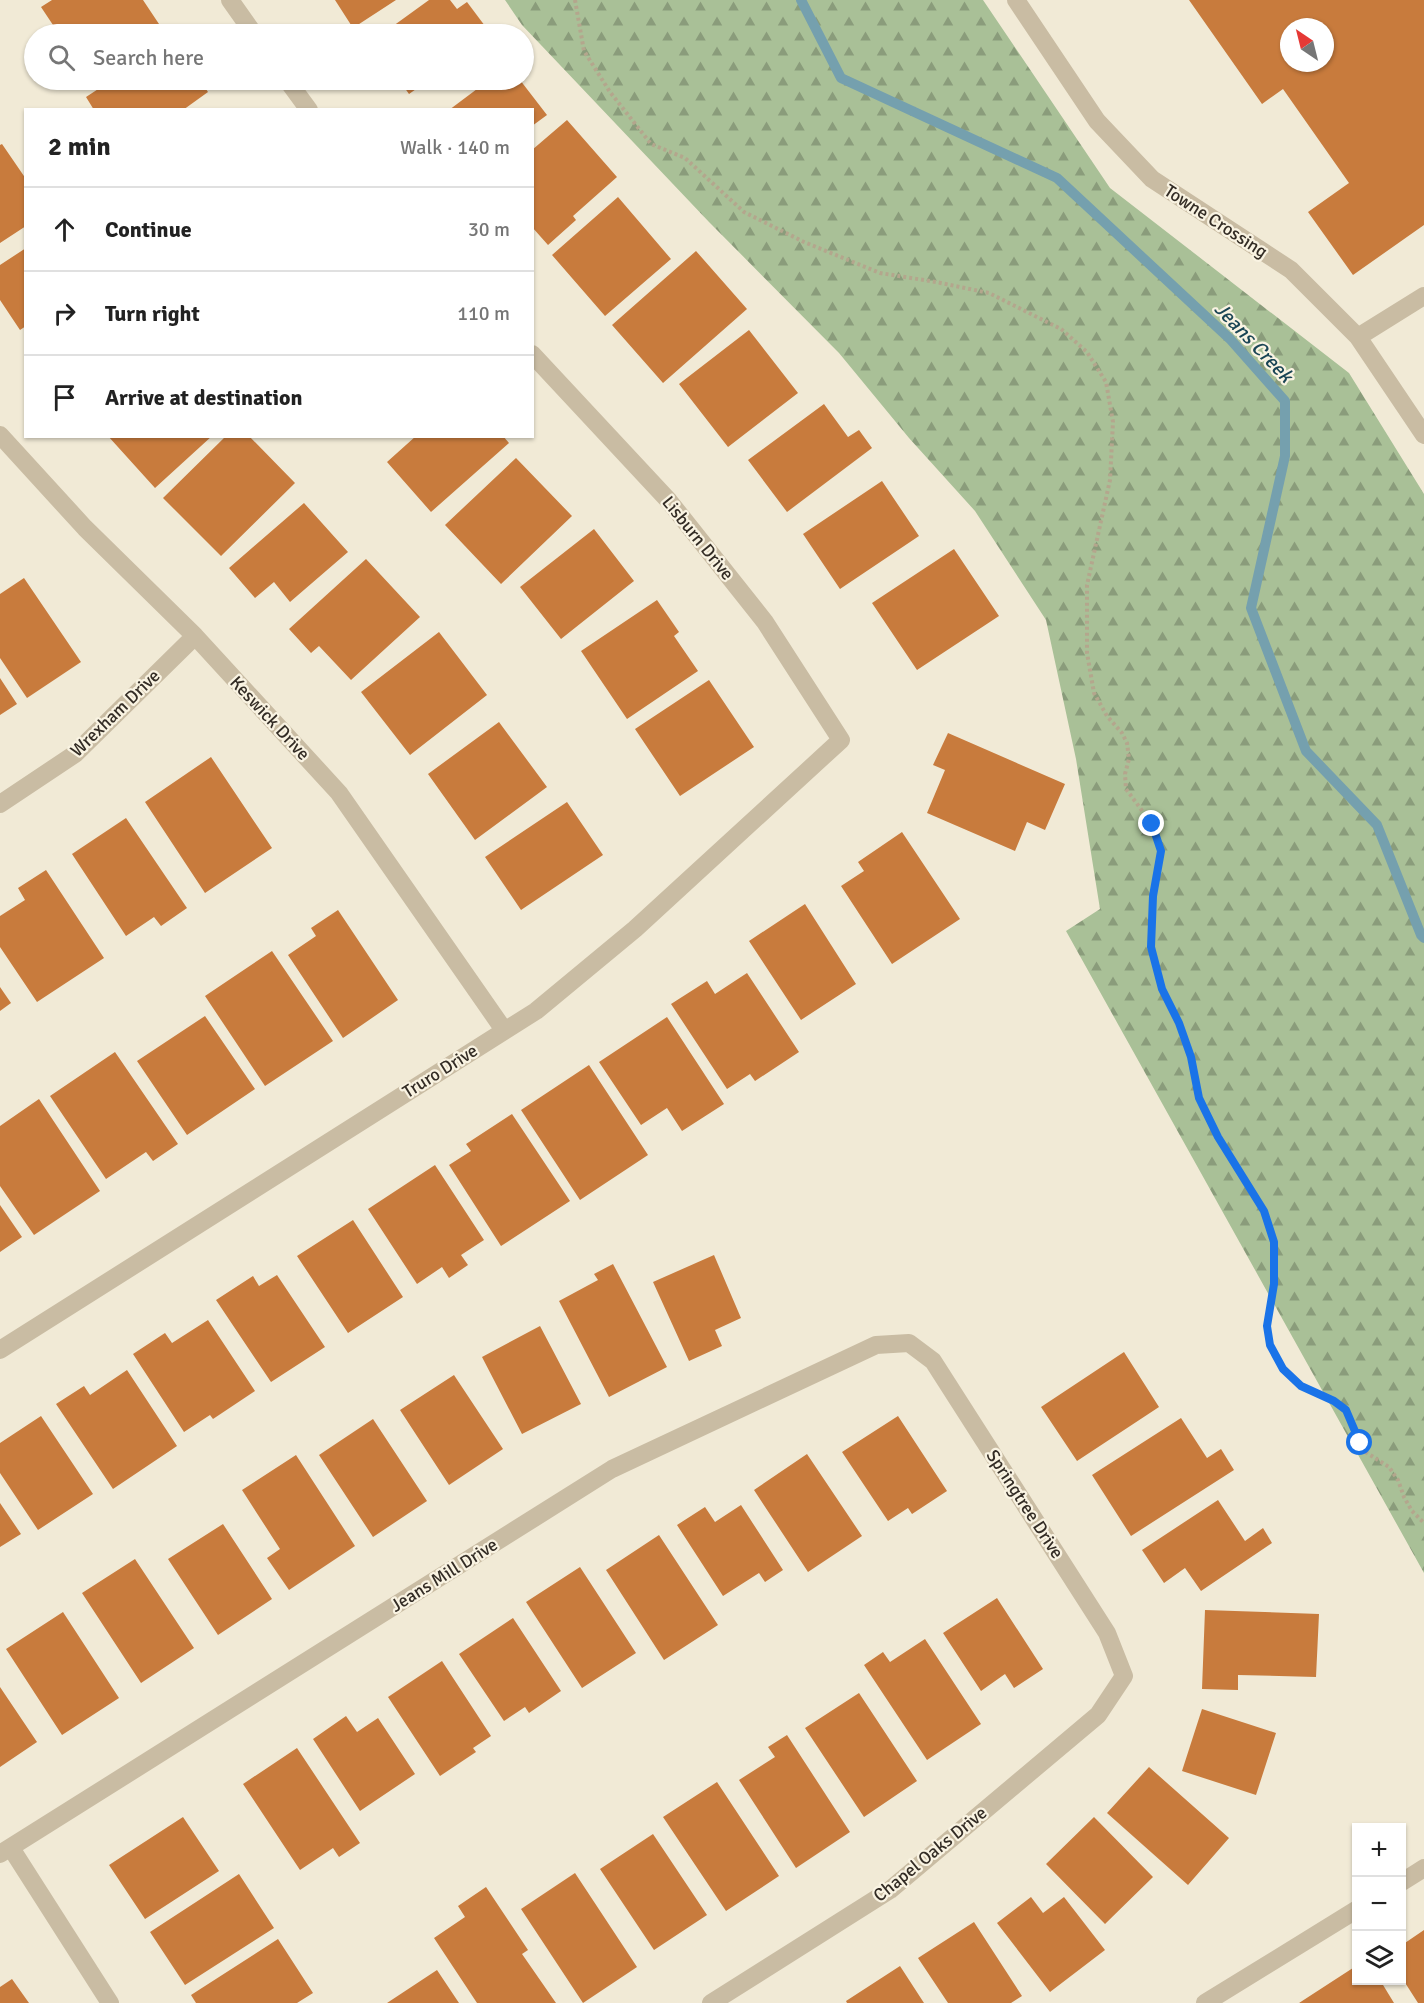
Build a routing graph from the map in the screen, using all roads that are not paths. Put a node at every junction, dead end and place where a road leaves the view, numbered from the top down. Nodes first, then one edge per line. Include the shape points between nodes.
1 (230, 0) edge
2 (1016, 0) edge
3 (247, 24) edge
4 (294, 90) edge
5 (308, 108) edge
6 (1424, 296) edge
7 (1358, 337) junction
8 (534, 356) edge
9 (0, 435) edge
10 (1424, 435) edge
11 (195, 636) junction
12 (841, 740) joint
13 (0, 804) edge
14 (504, 1030) junction
15 (909, 1343) joint
16 (0, 1350) edge
17 (1124, 1676) joint
18 (5, 1851) edge
19 (1424, 1868) edge
20 (1406, 1879) edge
21 (1352, 1912) edge
22 (110, 2003) edge
23 (711, 2003) edge
24 (1205, 2003) edge

1 - 3 street
2 - 7 street, Towne Crossing via 1096,121 1152,180 1291,270
4 - 5 street
6 - 7 street
7 - 10 street, Towne Crossing
8 - 12 street, Lisburn Drive via 669,501 765,622
9 - 11 street, Keswick Drive via 85,528
11 - 13 street, Wrexham Drive via 75,754
11 - 14 street, Keswick Drive via 339,793
12 - 14 street, Truro Drive via 635,929 536,1011
14 - 16 street, Truro Drive
15 - 17 street, Springtree Drive via 933,1361 1107,1633
15 - 18 street, Jeans Mill Drive via 876,1345 612,1469
17 - 23 street, Chapel Oaks Drive via 1098,1715 890,1890
18 - 22 street
19 - 20 street
21 - 24 street

